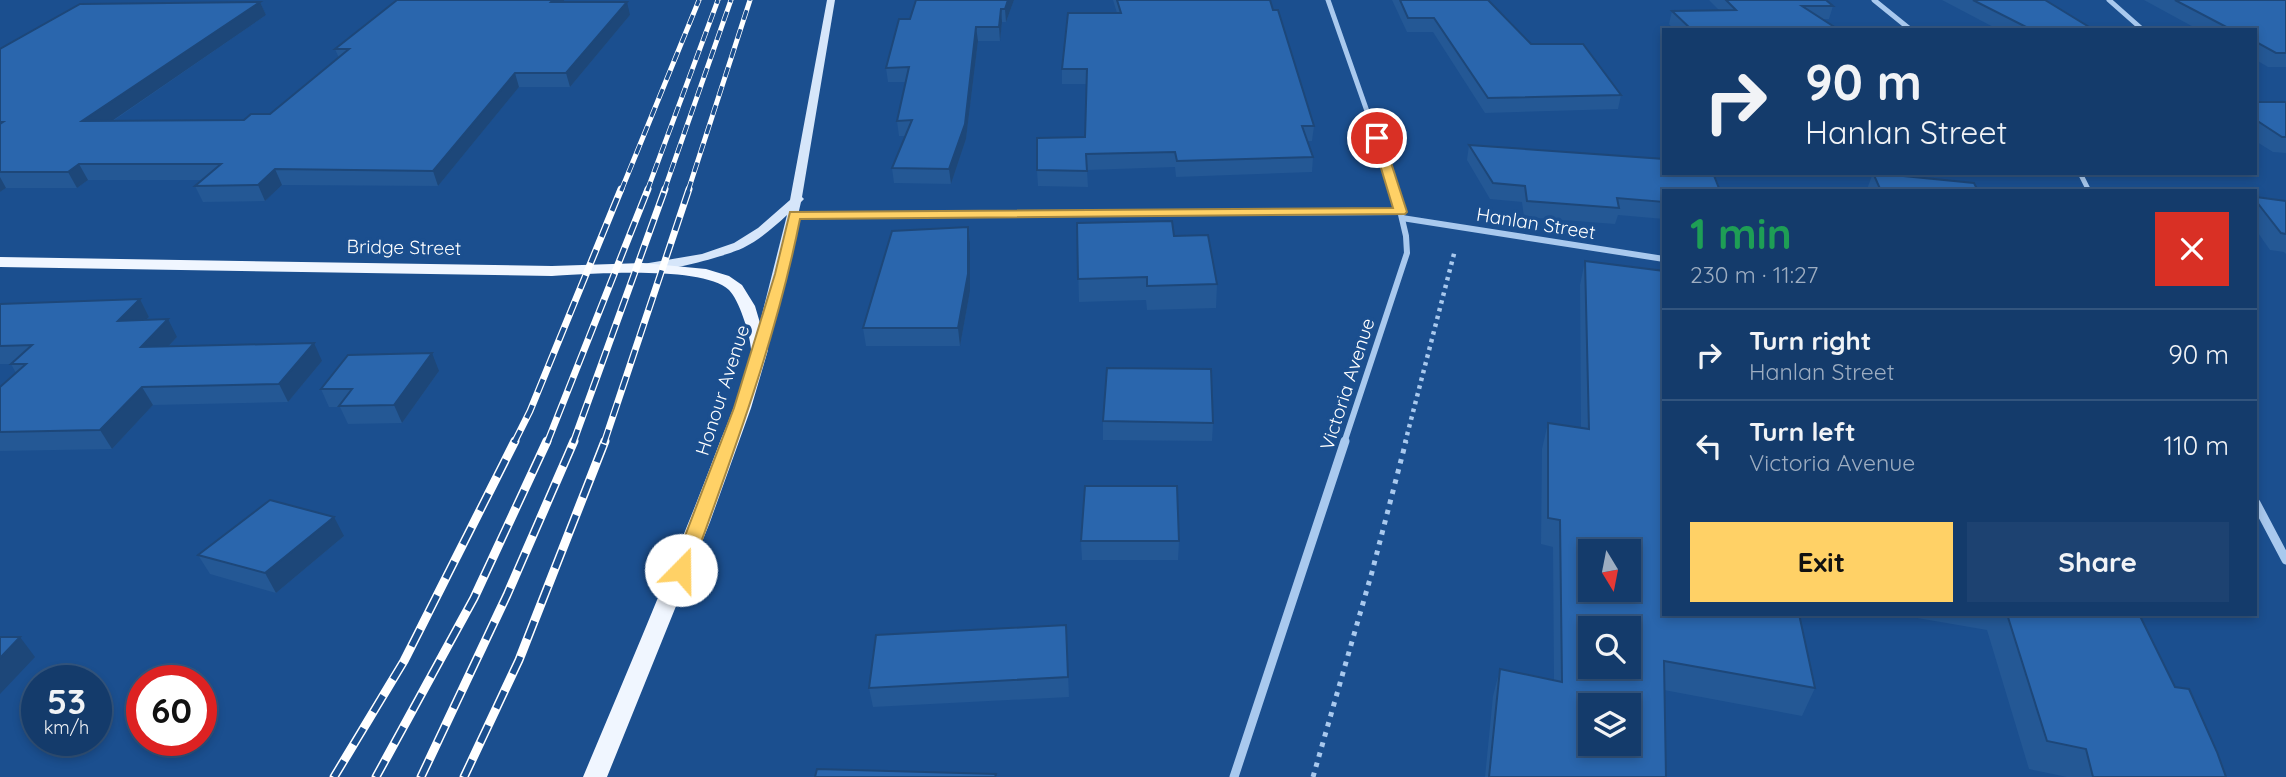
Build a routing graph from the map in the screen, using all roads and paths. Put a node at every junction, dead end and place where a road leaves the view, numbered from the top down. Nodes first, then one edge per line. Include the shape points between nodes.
1 (831, 0) edge
2 (1328, 0) edge
3 (1874, 0) edge
4 (2109, 0) edge
5 (1909, 28) edge
6 (2141, 28) edge
7 (798, 199) junction
8 (794, 215) junction
9 (1401, 215) junction
10 (1462, 245) dead end
11 (1662, 259) edge
12 (0, 262) edge
13 (643, 268) junction
14 (760, 350) junction
15 (2257, 505) edge
16 (2286, 560) edge
17 (595, 777) edge
18 (1234, 777) edge
19 (1313, 777) edge

1 - 7 main road, Honour Avenue
2 - 9 street, Victoria Avenue
3 - 5 street
4 - 6 street
7 - 8 main road, Honour Avenue
7 - 13 main road via 738,247
8 - 9 street, Hanlan Street
8 - 14 main road, Honour Avenue
9 - 11 street, Hanlan Street
9 - 18 street, Victoria Avenue via 1407,253
10 - 19 path via 1453,253 1372,572
12 - 13 main road, Bridge Street via 552,271
13 - 14 main road, Bridge Street via 695,272 729,282 743,297
14 - 17 main road, Honour Avenue via 701,522
15 - 16 street

